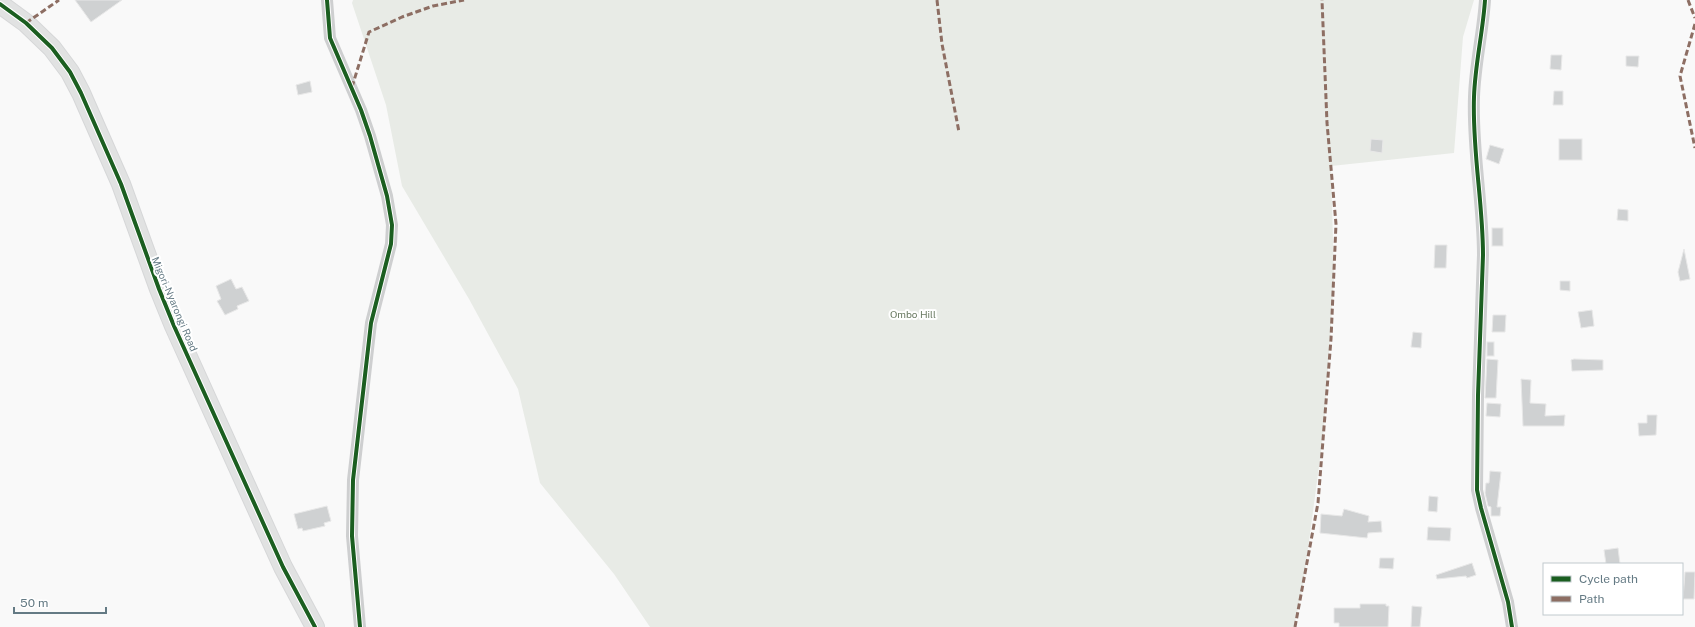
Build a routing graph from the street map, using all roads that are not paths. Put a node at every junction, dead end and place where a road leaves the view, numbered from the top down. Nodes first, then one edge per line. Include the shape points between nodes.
1 (327, 0) edge
2 (1485, 0) edge
3 (0, 4) edge
4 (315, 627) edge
5 (360, 627) edge
6 (1512, 627) edge

1 - 5 street via 330,38 370,136 387,196 392,225 391,244 371,324 353,480 352,536
2 - 6 street via 1474,97 1474,135 1484,255 1478,402 1478,490 1508,602
3 - 4 street, Migori-Nyarongi Road via 26,23 52,48 81,93 121,184 174,326 283,567

